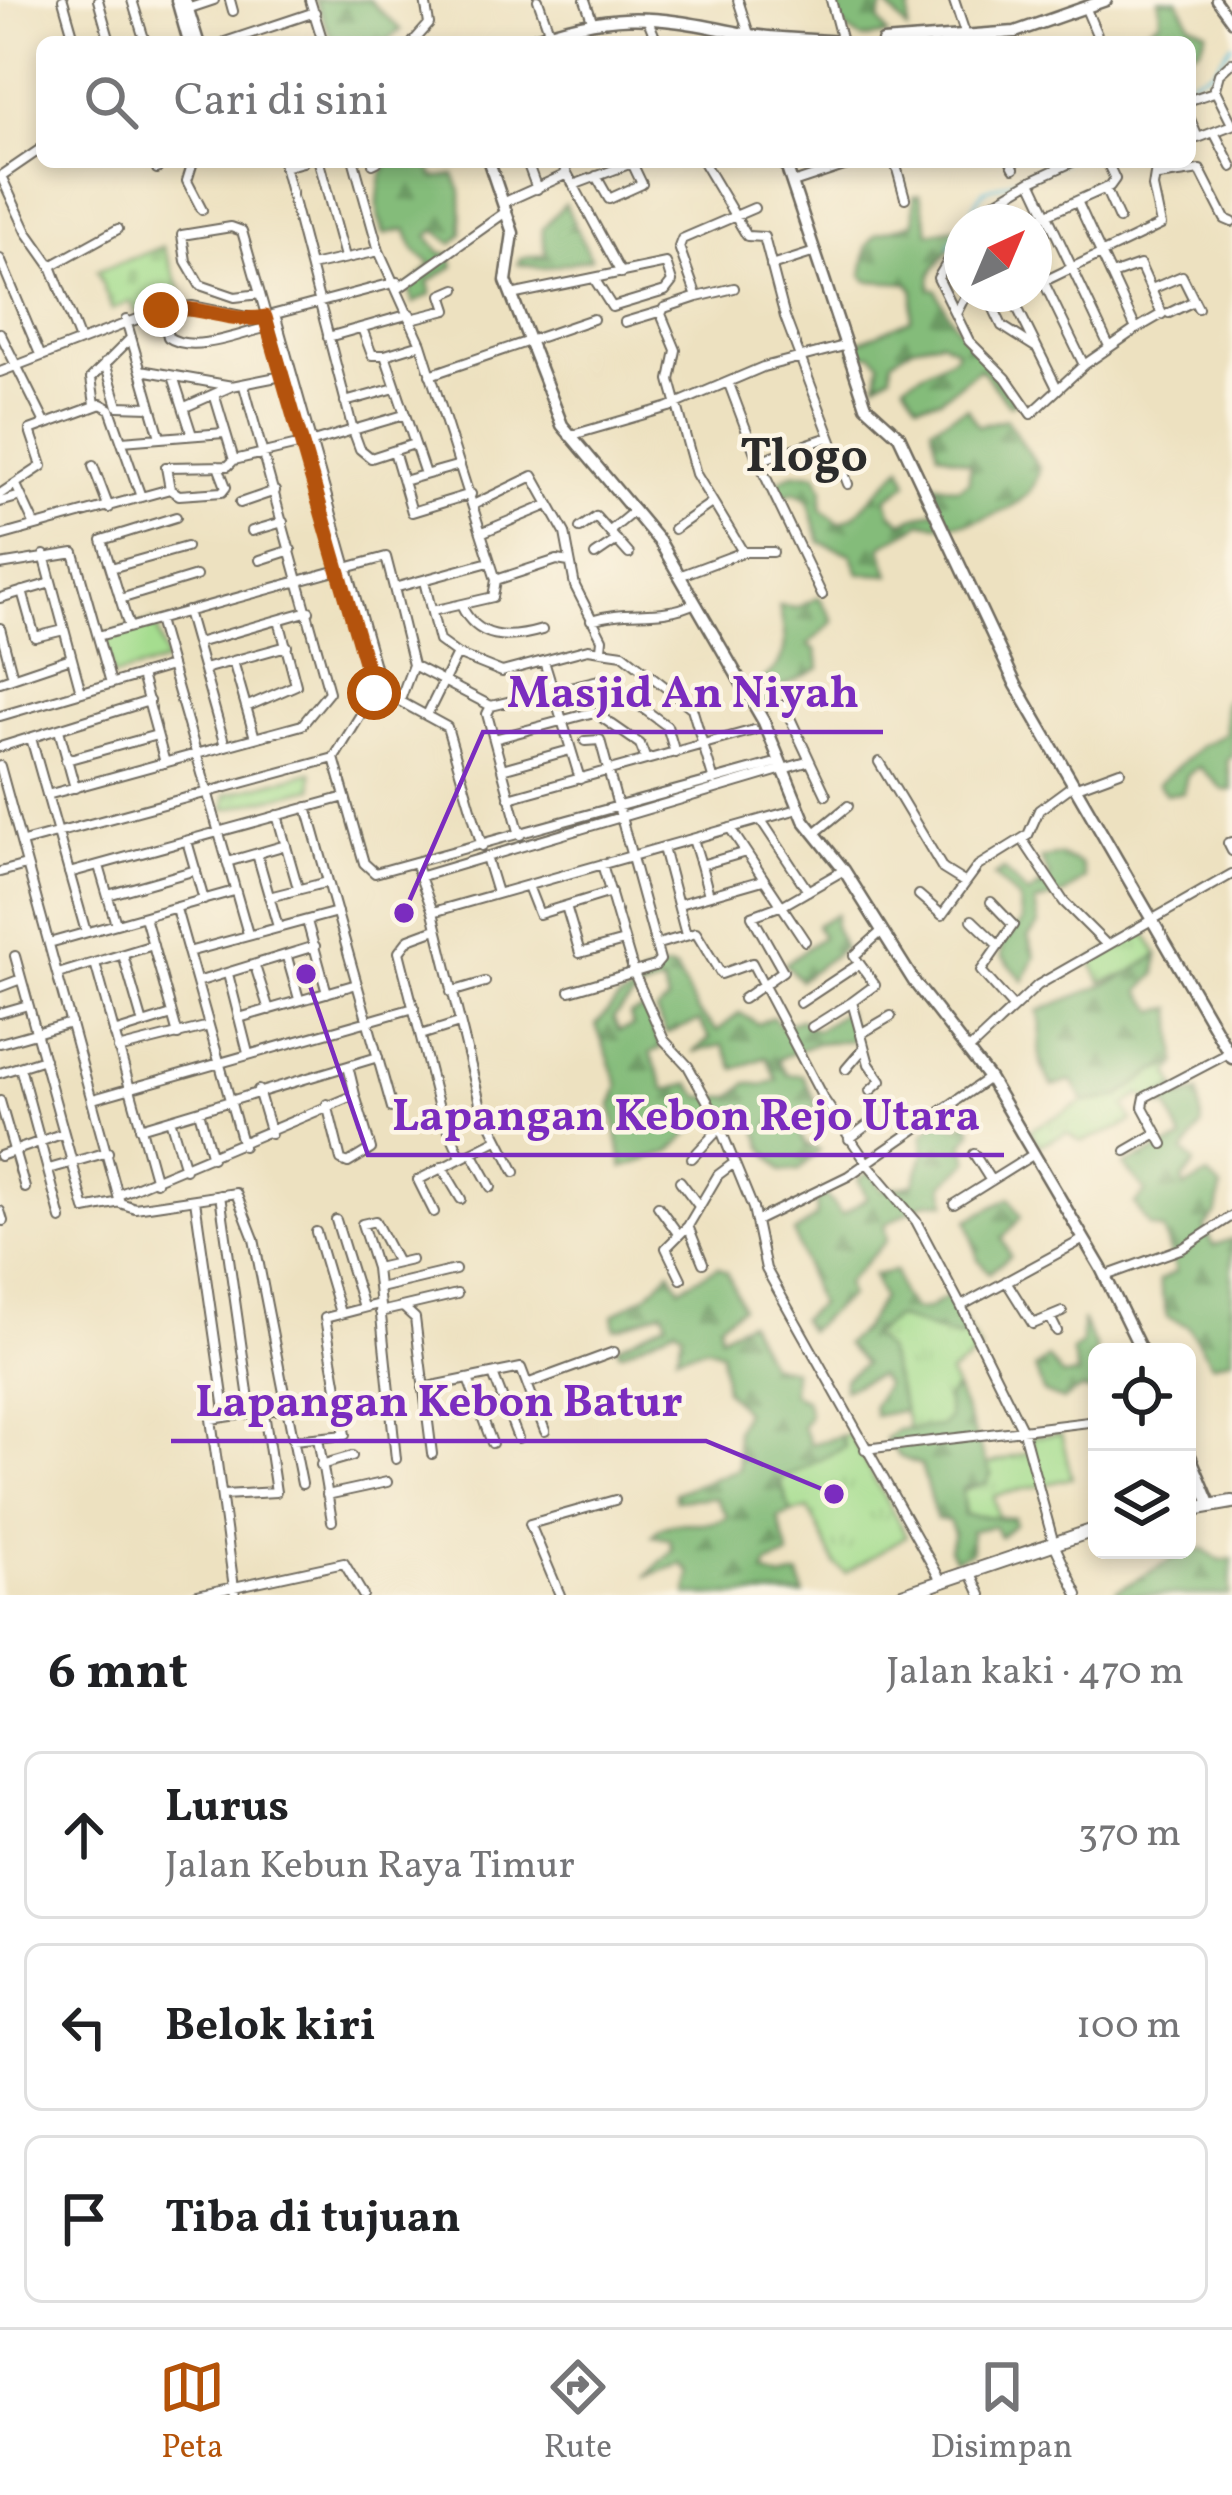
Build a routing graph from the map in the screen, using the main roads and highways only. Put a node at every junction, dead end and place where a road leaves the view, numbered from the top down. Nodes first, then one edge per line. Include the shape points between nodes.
1 (1232, 1502) edge
2 (1196, 1508) edge
3 (1088, 1532) edge
4 (902, 1595) edge

1 - 2 main road
3 - 4 main road

